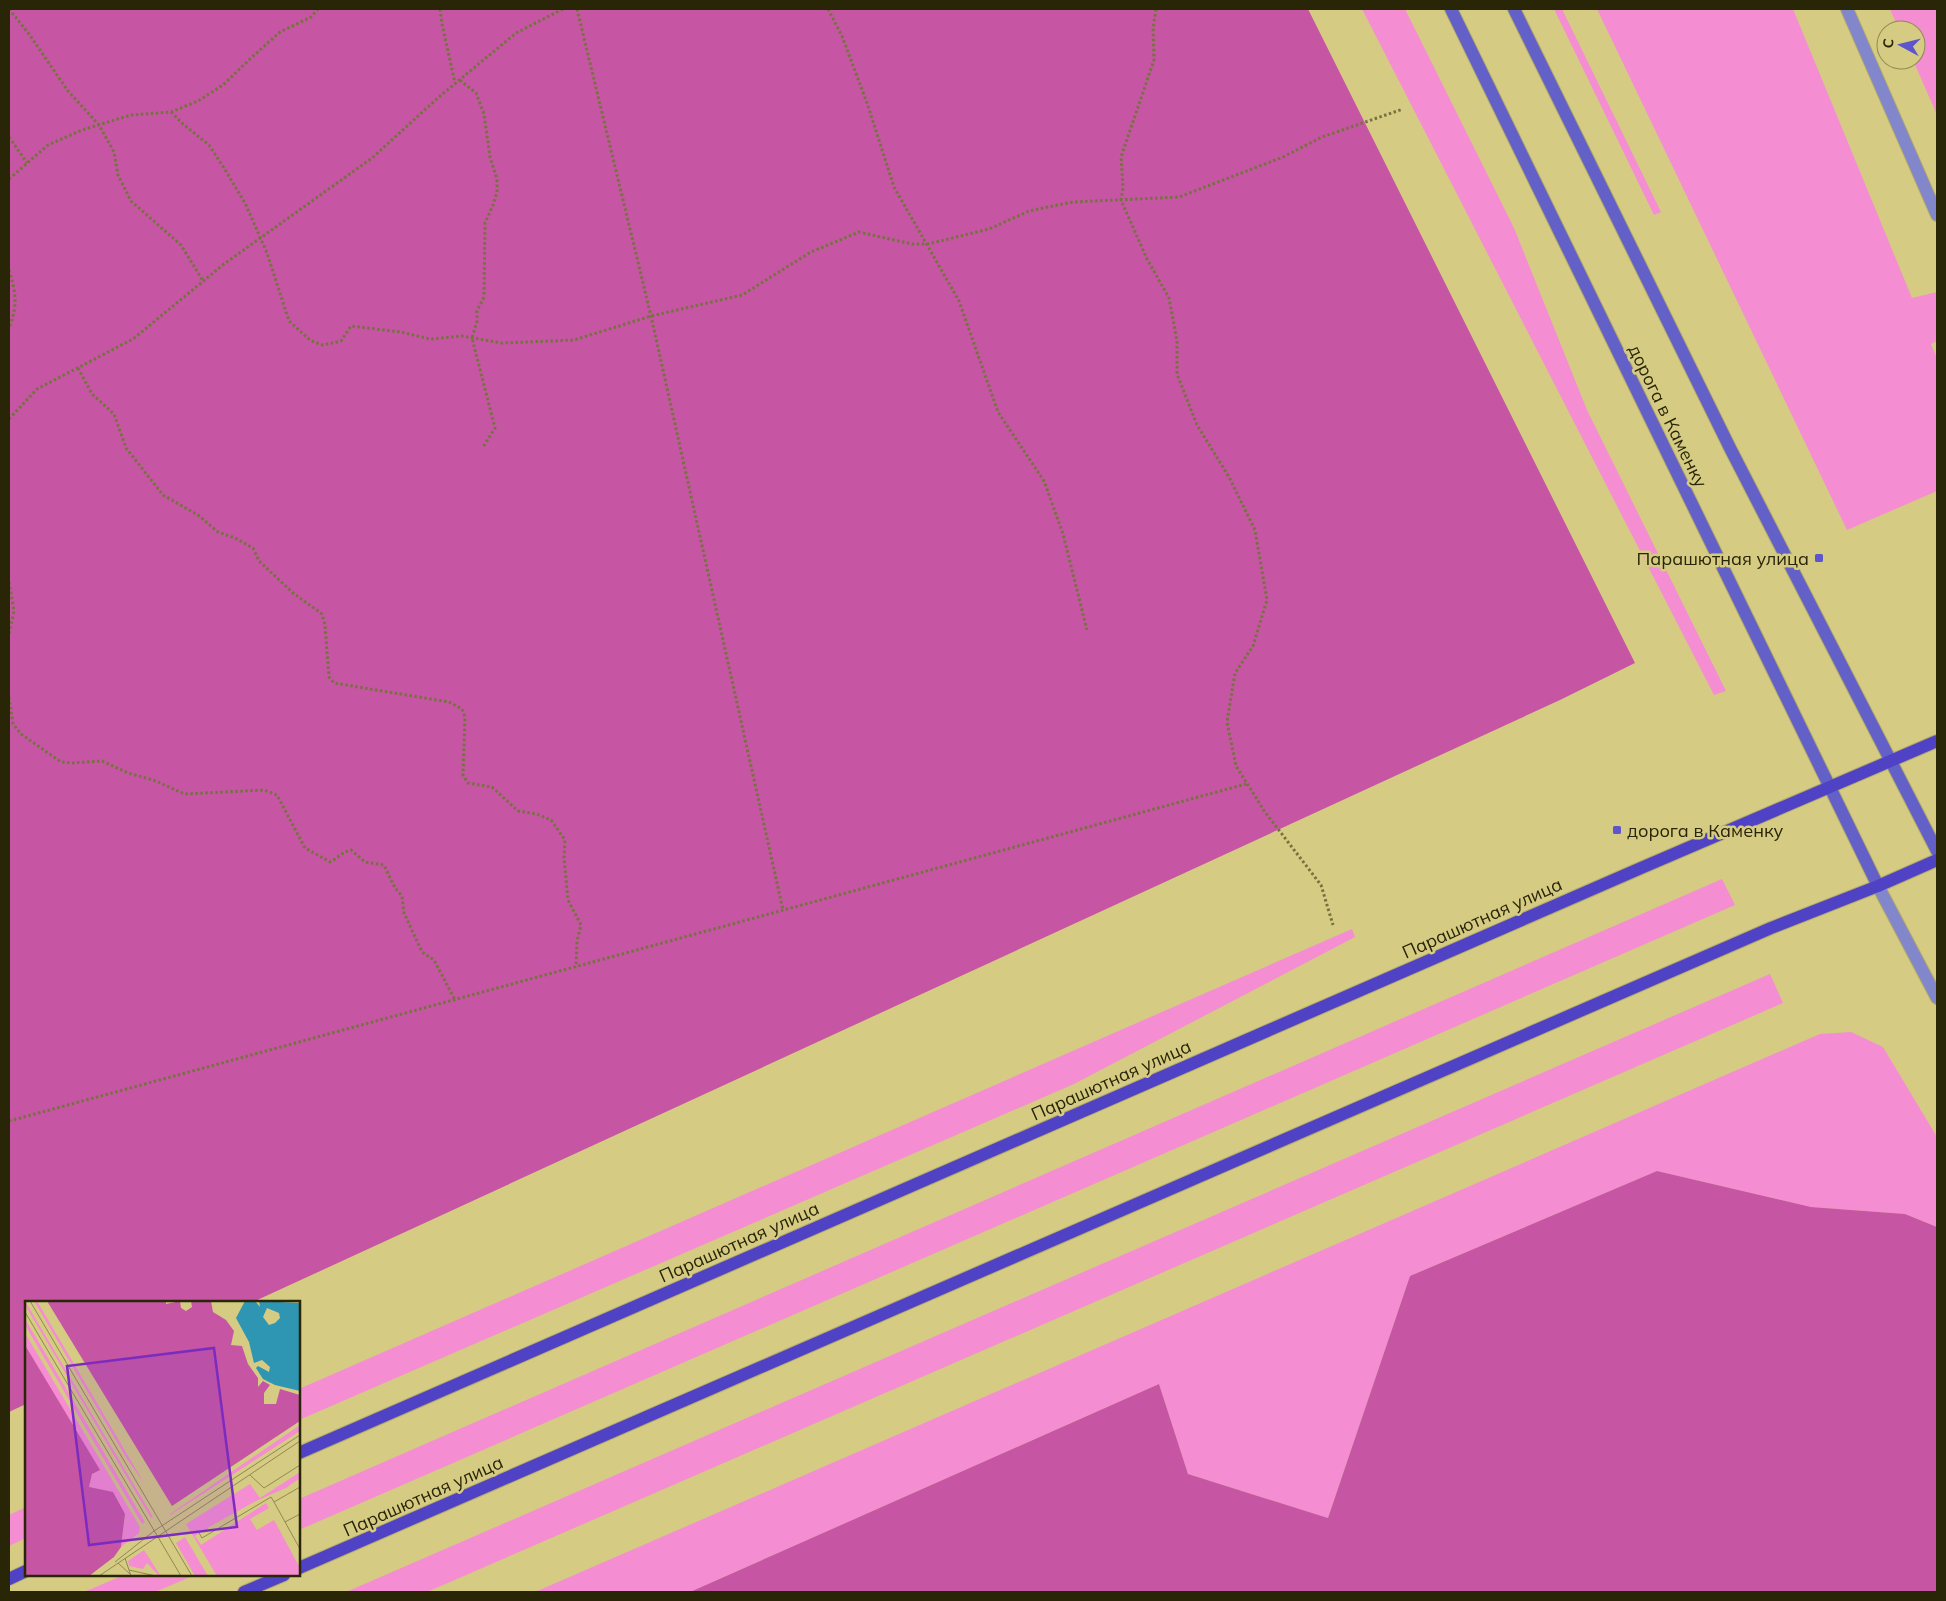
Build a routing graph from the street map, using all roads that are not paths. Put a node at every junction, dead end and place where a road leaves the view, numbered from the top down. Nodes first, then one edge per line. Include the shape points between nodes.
1 (1451, 9) edge
2 (1514, 9) edge
3 (1847, 9) edge
4 (1937, 215) edge
5 (1937, 742) edge
6 (1892, 761) junction
7 (1829, 787) junction
8 (1937, 851) edge
9 (1937, 860) edge
10 (1878, 886) junction
11 (1937, 998) edge
12 (300, 1453) edge
13 (300, 1568) edge
14 (25, 1571) edge
15 (282, 1576) edge
16 (9, 1579) edge
17 (244, 1592) edge

1 - 7 main road, дорога в Каменку
2 - 6 main road via 1730,448
3 - 4 street
5 - 6 main road, Парашютная улица
6 - 7 main road, Парашютная улица
6 - 8 main road
7 - 10 main road, дорога в Каменку
7 - 12 main road, Парашютная улица
9 - 10 main road, Парашютная улица
10 - 11 street, дорога в Каменку
10 - 13 main road, Парашютная улица via 1761,932
14 - 16 main road
15 - 17 main road

